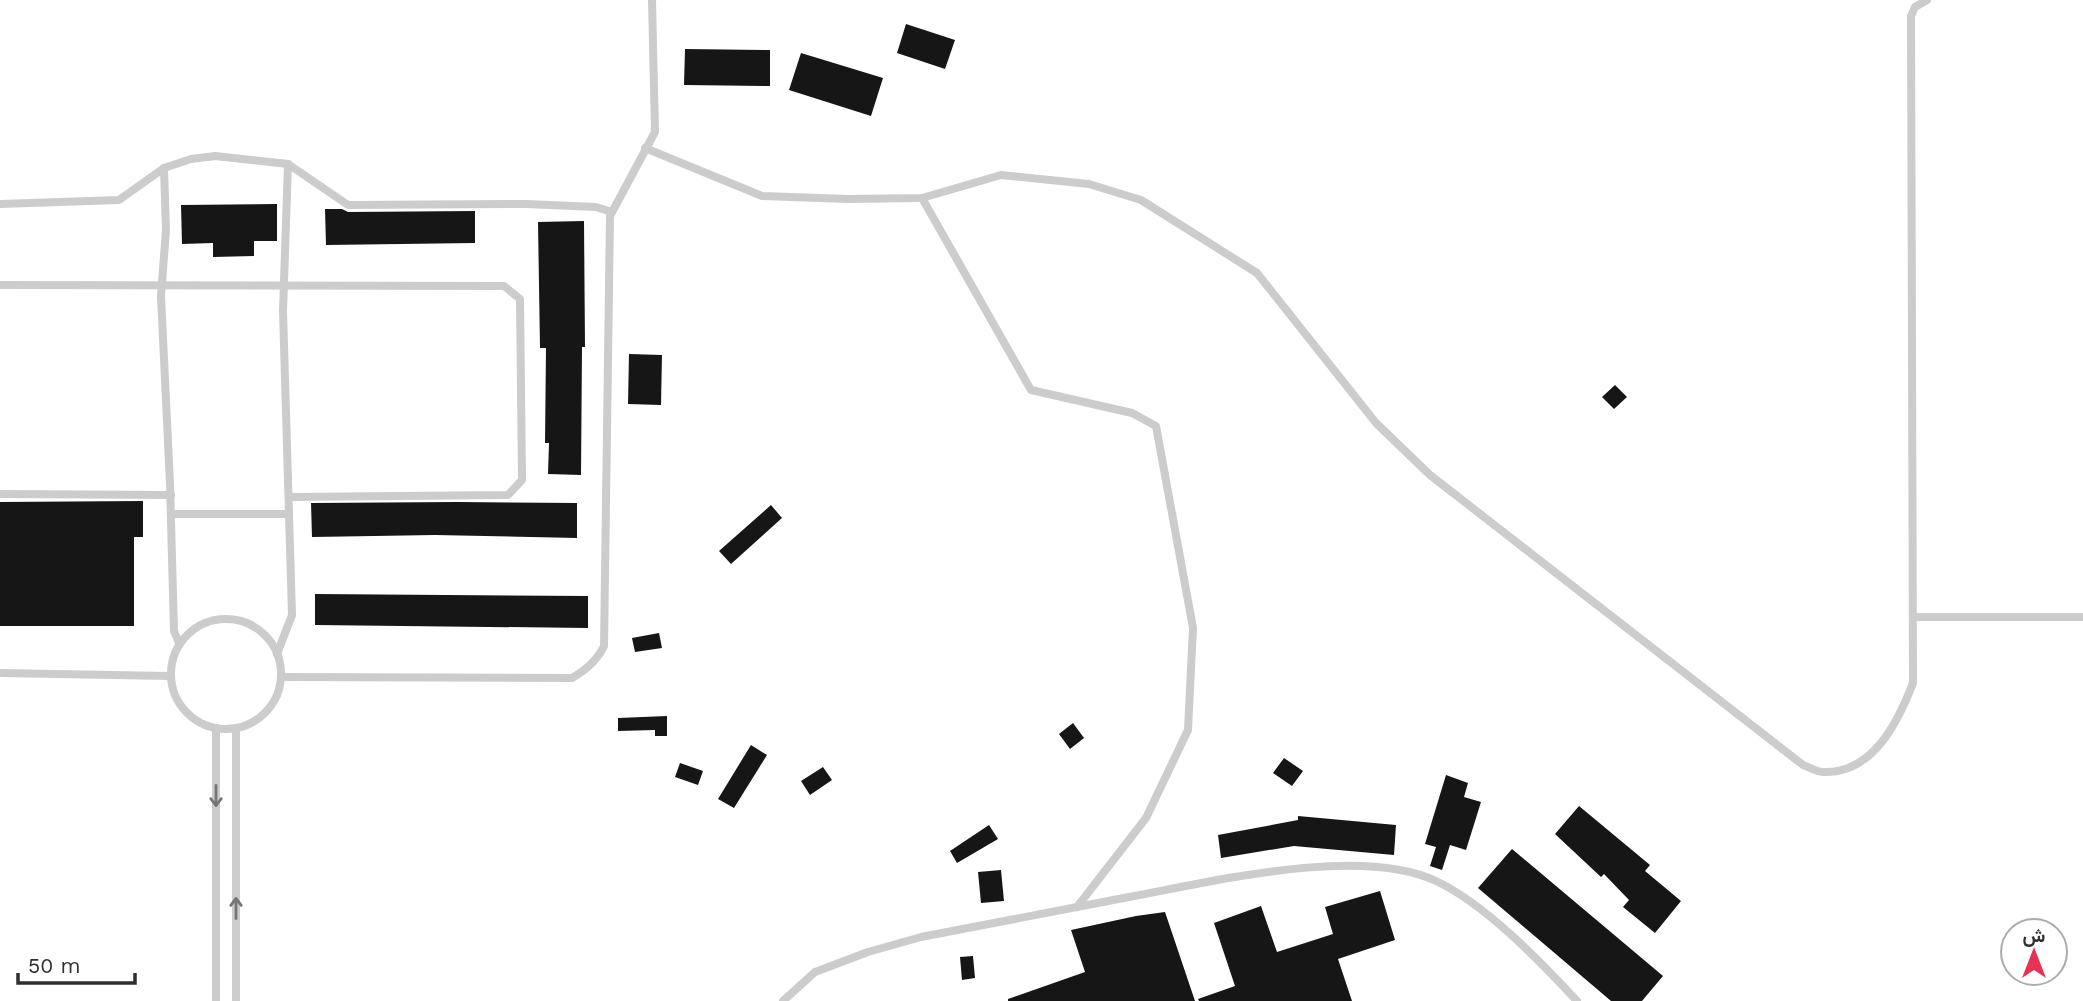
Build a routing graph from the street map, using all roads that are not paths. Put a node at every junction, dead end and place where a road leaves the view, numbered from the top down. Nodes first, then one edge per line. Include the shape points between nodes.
1 (652, 0) edge
2 (1927, 0) edge
3 (645, 148) junction
4 (288, 164) junction
5 (164, 168) junction
6 (922, 198) junction
7 (0, 204) edge
8 (612, 212) junction
9 (0, 285) edge
10 (162, 285) junction
11 (284, 286) junction
12 (0, 494) edge
13 (171, 495) junction
14 (289, 497) junction
15 (171, 514) junction
16 (289, 514) junction
17 (1913, 617) junction
18 (2083, 617) edge
19 (179, 643) junction
20 (277, 654) junction
21 (0, 674) edge
22 (170, 676) junction
23 (281, 677) junction
24 (216, 728) junction
25 (236, 728) junction
26 (1077, 907) junction
27 (216, 1001) edge
28 (236, 1001) edge
29 (783, 1001) edge
30 (1577, 1001) edge

1 - 3 lane via 654,132
2 - 17 lane via 1915,7 1911,16
3 - 6 lane via 762,196
3 - 8 lane
4 - 5 lane via 215,156
4 - 8 lane via 348,205 526,204
4 - 11 lane
5 - 7 lane via 119,200
5 - 10 lane
6 - 17 lane via 1001,175 1088,184 1141,200 1257,273 1376,423 1430,475 1803,765 1821,773 1856,765 1870,755 1900,715 1913,683
6 - 26 lane via 1031,390 1132,413 1156,426 1193,628 1188,730 1146,818
8 - 23 lane via 604,646 599,657 572,678
9 - 10 lane
10 - 11 lane
10 - 13 lane
11 - 14 lane
11 - 14 lane via 504,286 520,299 522,480 508,495
12 - 13 lane
13 - 15 lane
14 - 16 lane
15 - 16 lane
15 - 19 lane via 174,631
16 - 20 lane via 292,615
17 - 18 lane
19 - 20 lane via 191,629 224,618 260,630
19 - 22 lane
20 - 23 lane
21 - 22 lane
22 - 24 lane via 182,709
23 - 25 lane via 276,700 264,715
24 - 25 lane
24 -> 27 lane
28 -> 25 lane
26 - 29 lane via 920,937 869,952 815,972
26 - 30 lane via 1252,874 1363,866 1401,870 1437,881 1473,904 1537,958

